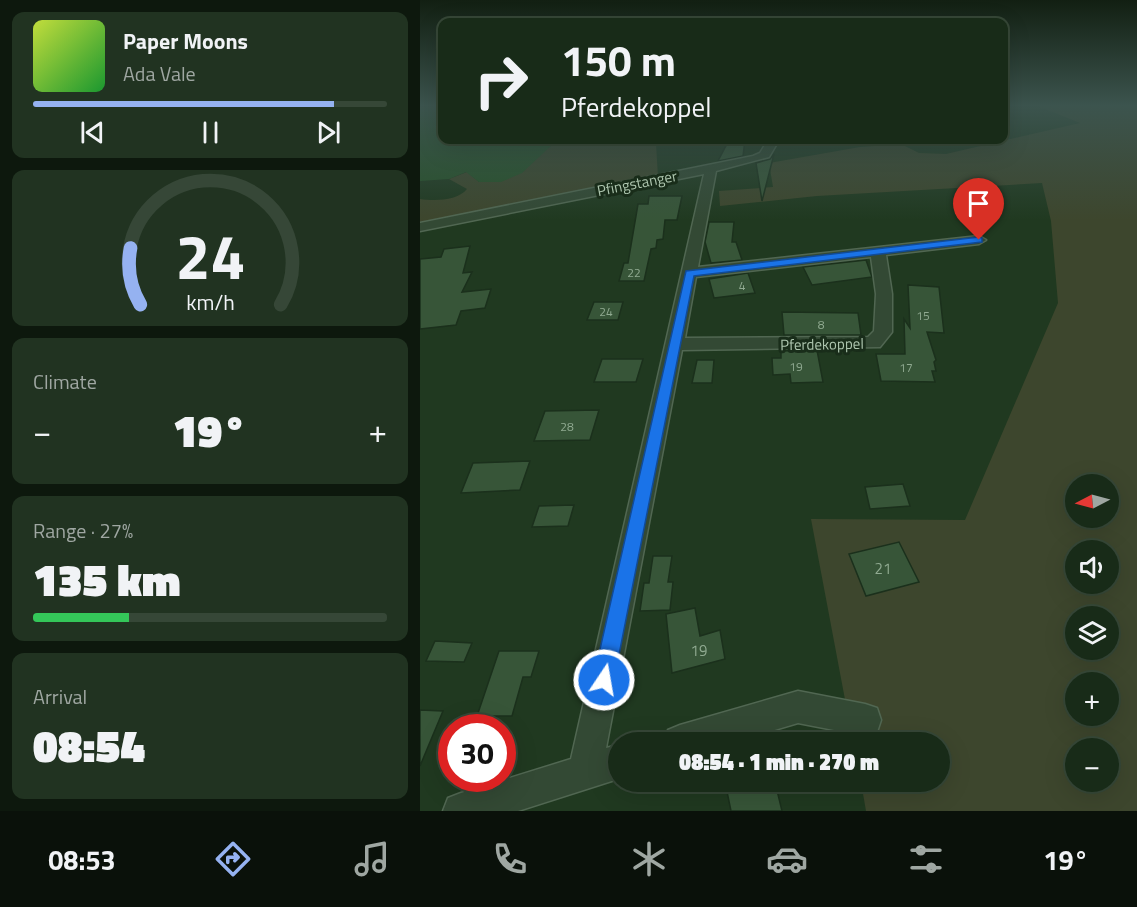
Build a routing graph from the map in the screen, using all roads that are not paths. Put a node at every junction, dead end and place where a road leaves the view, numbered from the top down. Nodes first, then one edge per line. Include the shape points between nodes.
1 (771, 144) edge
2 (709, 169) junction
3 (420, 227) edge
4 (979, 240) dead end
5 (878, 252) junction
6 (690, 273) junction
7 (676, 344) junction
8 (865, 720) dead end
9 (713, 732) edge
10 (603, 766) edge
11 (461, 811) edge

1 - 2 street, Pfingstanger via 761,157
2 - 3 street, Pfingstanger
2 - 6 street
4 - 5 street
5 - 6 street
5 - 7 street, Pferdekoppel via 884,294 883,332 873,343
6 - 7 street
7 - 10 street via 589,748
8 - 9 street via 798,706
10 - 11 street

